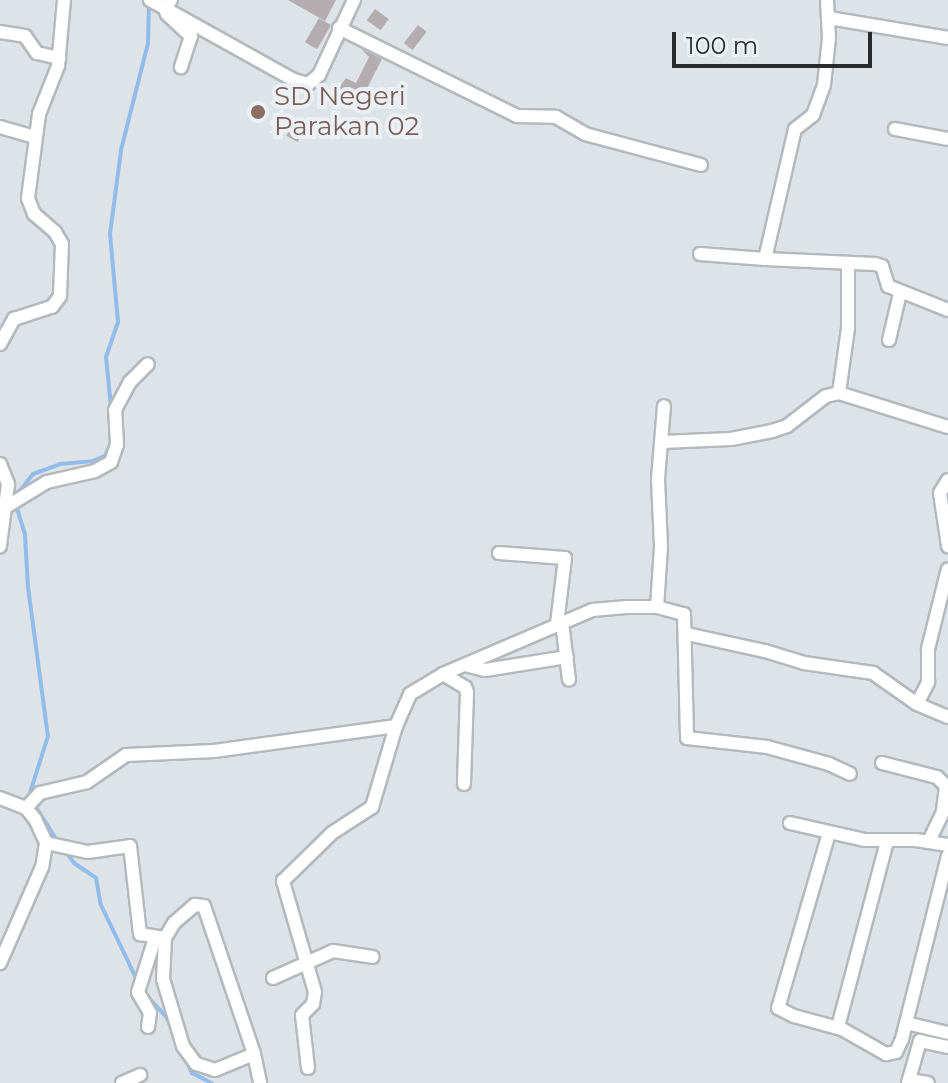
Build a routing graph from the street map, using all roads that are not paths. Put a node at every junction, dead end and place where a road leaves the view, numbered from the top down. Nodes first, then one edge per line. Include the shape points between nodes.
1 (64, 0) edge
2 (354, 0) edge
3 (827, 0) edge
4 (160, 3) edge
5 (829, 18) junction
6 (339, 28) junction
7 (0, 32) edge
8 (948, 38) edge
9 (59, 58) junction
10 (181, 67) dead end
11 (0, 127) edge
12 (895, 129) dead end
13 (36, 137) junction
14 (948, 139) edge
15 (701, 165) dead end
16 (700, 254) dead end
17 (765, 259) junction
18 (848, 263) junction
19 (900, 293) junction
20 (948, 310) edge
21 (0, 311) edge
22 (14, 319) junction
23 (889, 340) dead end
24 (0, 344) edge
25 (148, 364) dead end
26 (839, 393) junction
27 (664, 406) dead end
28 (948, 427) edge
29 (662, 442) junction
30 (0, 464) edge
31 (948, 480) edge
32 (13, 503) junction
33 (0, 546) edge
34 (948, 546) edge
35 (499, 553) dead end
36 (948, 569) edge
37 (657, 607) junction
38 (559, 623) junction
39 (687, 634) junction
40 (567, 657) junction
41 (465, 665) junction
42 (443, 674) junction
43 (569, 680) dead end
44 (917, 704) junction
45 (948, 717) edge
46 (396, 726) junction
47 (882, 763) dead end
48 (850, 774) dead end
49 (464, 784) dead end
50 (0, 798) edge
51 (27, 805) junction
52 (790, 823) dead end
53 (829, 833) junction
54 (929, 841) junction
55 (887, 842) junction
56 (50, 844) junction
57 (948, 845) edge
58 (948, 856) edge
59 (160, 938) junction
60 (373, 957) dead end
61 (0, 963) edge
62 (310, 963) junction
63 (273, 978) dead end
64 (906, 1023) junction
65 (148, 1027) dead end
66 (838, 1027) junction
67 (948, 1033) edge
68 (948, 1047) edge
69 (254, 1054) junction
70 (308, 1068) dead end
71 (140, 1075) dead end
72 (908, 1081) edge
73 (122, 1083) edge
74 (260, 1083) edge
75 (928, 1083) edge

1 - 9 street
2 - 6 street
3 - 5 street
4 - 6 street via 308,84 319,75
4 - 10 street via 191,36
5 - 8 street
5 - 17 street via 824,85 813,115 795,129
6 - 15 street via 517,116 556,117 585,134
7 - 9 street via 25,36 37,53
9 - 13 street via 42,101
11 - 13 street
12 - 14 street
13 - 22 street via 28,198 34,214 62,244 60,296 52,307
16 - 17 street
17 - 18 street
18 - 19 street via 882,266 888,286
18 - 26 street via 848,328
19 - 20 street
19 - 23 street
21 - 22 street
22 - 24 street
25 - 32 street via 130,382 115,410 117,445 111,462 47,482
26 - 28 street
26 - 29 street via 772,431
27 - 29 street
29 - 37 street
30 - 32 street
31 - 34 street via 940,493
32 - 33 street
35 - 38 street via 565,558
36 - 44 street via 928,649 928,682
37 - 38 street via 592,610
37 - 39 street via 684,614
38 - 40 street
38 - 41 street
39 - 44 street via 804,663 873,673
39 - 48 street via 687,738 767,747
40 - 41 street via 485,670
40 - 43 street
41 - 42 street
42 - 46 street via 410,694
42 - 49 street via 467,692
44 - 45 street
46 - 51 street via 214,751 126,755 87,782 40,793
46 - 62 street via 372,807 332,833 283,881
47 - 54 street via 937,777 946,786 943,812
50 - 51 street
51 - 56 street
52 - 53 street
53 - 55 street
53 - 66 street via 778,1008
54 - 55 street
54 - 57 street
55 - 66 street
56 - 59 street via 75,850 130,846 139,931
56 - 61 street
58 - 64 street
59 - 65 street via 138,992 150,1013
59 - 69 street via 165,995 190,1057 215,1070
59 - 69 street via 184,913 204,906
60 - 62 street via 333,951
62 - 63 street
62 - 70 street via 315,998 302,1015
64 - 66 street via 896,1052 890,1054
64 - 67 street
68 - 72 street via 920,1041
69 - 74 street
71 - 73 street
72 - 75 street

